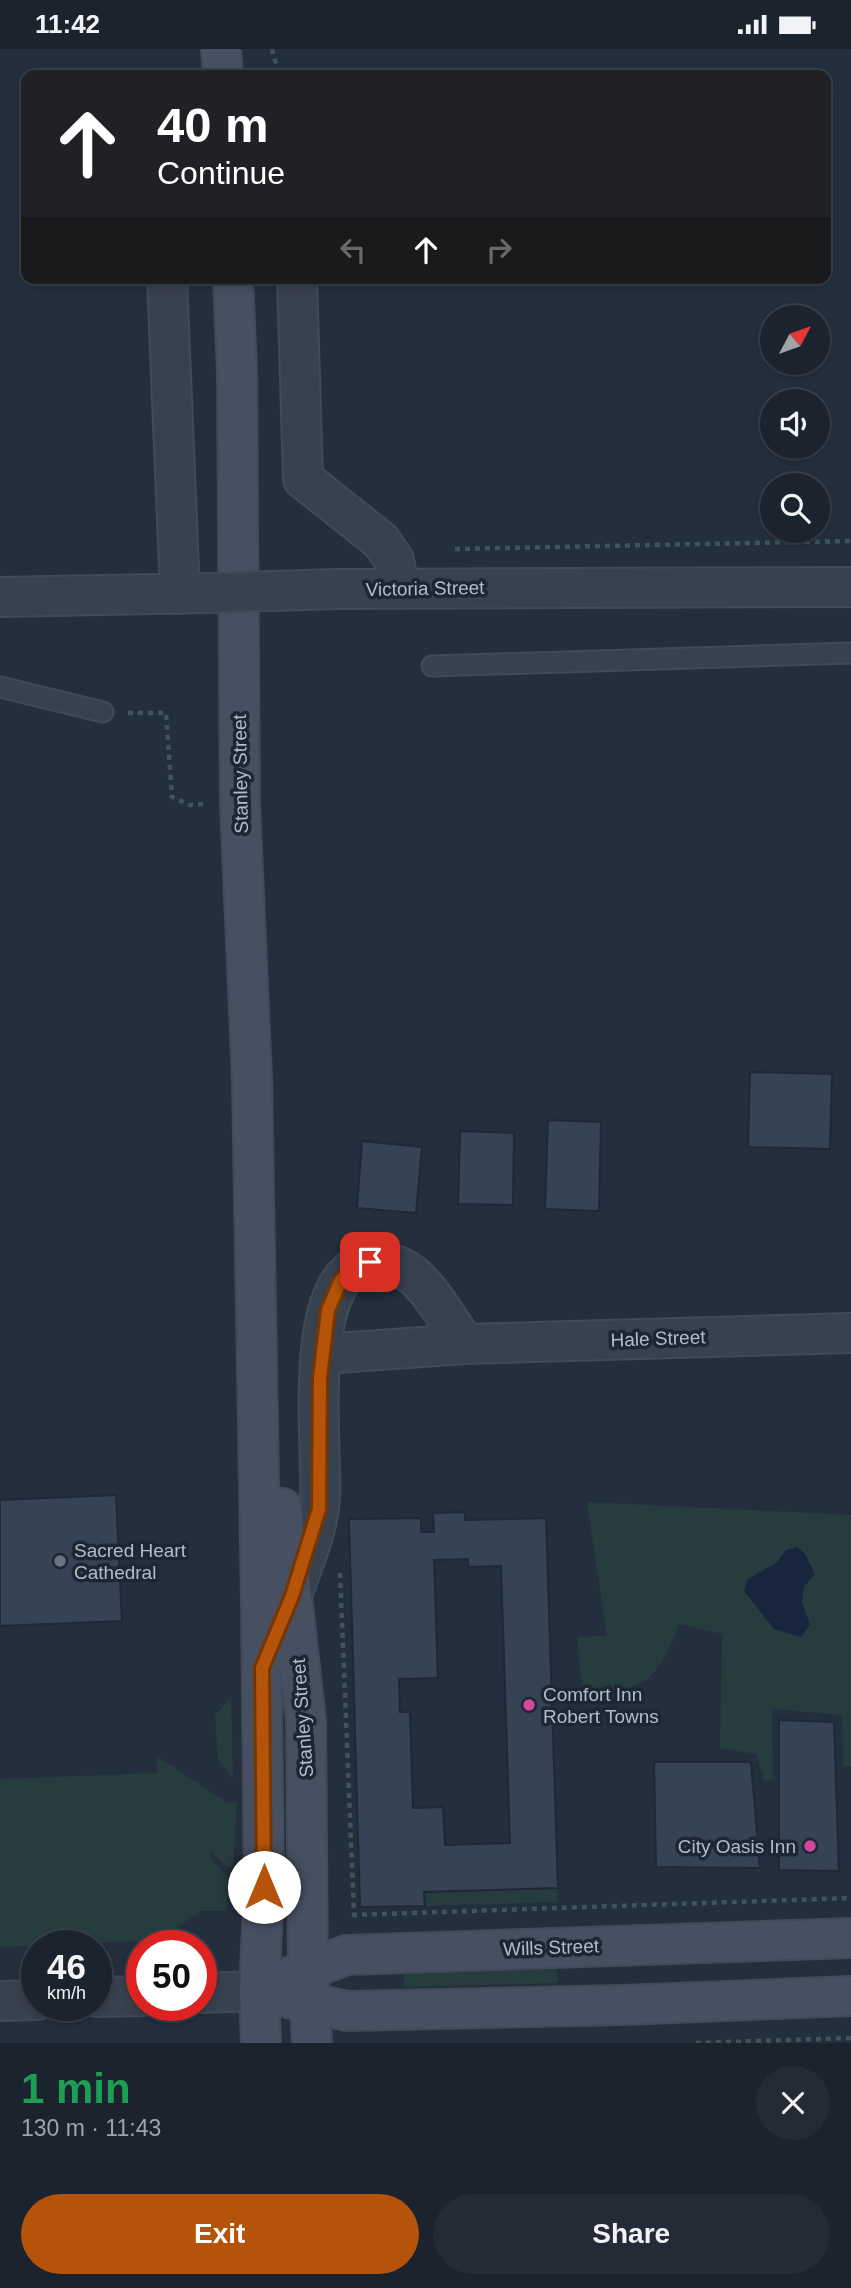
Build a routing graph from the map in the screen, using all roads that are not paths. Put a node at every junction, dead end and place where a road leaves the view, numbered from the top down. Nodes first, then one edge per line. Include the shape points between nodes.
1 (221, 49) edge
2 (223, 70) edge
3 (168, 284) edge
4 (233, 284) edge
5 (297, 284) edge
6 (851, 587) edge
7 (398, 588) junction
8 (194, 593) junction
9 (0, 597) edge
10 (851, 653) edge
11 (432, 666) dead end
12 (0, 687) edge
13 (103, 712) road end
14 (256, 1270) junction
15 (851, 1333) edge
16 (465, 1344) junction
17 (322, 1354) junction
18 (292, 1596) junction
19 (262, 1668) junction
20 (851, 1938) edge
21 (625, 1944) junction
22 (309, 1986) junction
23 (259, 1991) junction
24 (217, 1992) edge
25 (851, 1996) edge
26 (21, 2000) edge
27 (0, 2001) edge
28 (624, 2005) junction
29 (261, 2043) edge
30 (312, 2043) edge

1 - 2 main road
3 - 8 street
4 - 14 main road, Stanley Street via 240,803
5 - 7 street via 303,479 381,541 394,560
6 - 7 street, Victoria Street
7 - 8 street, Victoria Street, bridge
8 - 9 street, Victoria Street
10 - 11 lane
12 - 13 lane
14 - 18 main road, Stanley Street
14 - 19 main road, Stanley Street
15 - 16 street, Hale Street
16 - 17 street, Hale Street
16 - 17 street via 413,1275 386,1261 370,1262 355,1266 335,1291
17 - 18 street via 319,1509
18 - 19 main road
18 - 22 main road, Stanley Street via 306,1721
19 - 23 main road, Stanley Street via 264,1887
20 - 21 main road, Wills Street
21 - 22 main road, Wills Street via 346,1955
21 - 28 main road
22 - 23 main road
22 - 28 main road via 347,2011
22 - 30 main road, Stanley Street
23 - 24 street
23 - 29 main road, Stanley Street
25 - 28 main road
26 - 27 street

